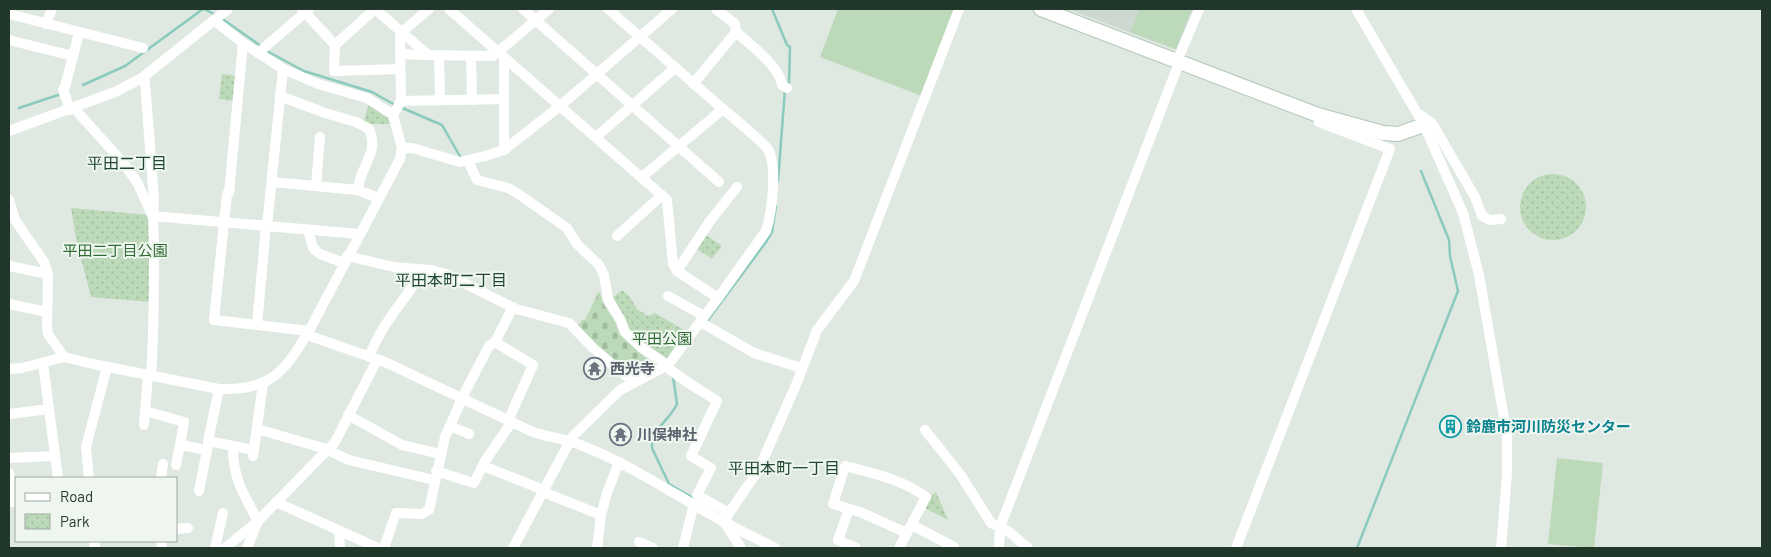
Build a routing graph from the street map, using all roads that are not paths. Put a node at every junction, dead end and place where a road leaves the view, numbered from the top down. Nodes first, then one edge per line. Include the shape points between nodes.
1 (52, 9) edge
2 (375, 9) edge
3 (429, 9) edge
4 (449, 9) edge
5 (523, 9) edge
6 (549, 9) edge
7 (608, 9) edge
8 (672, 9) edge
9 (716, 9) edge
10 (959, 9) edge
11 (1040, 9) edge
12 (1199, 9) edge
13 (1356, 9) edge
14 (305, 10) edge
15 (12, 12) edge
16 (220, 13) edge
17 (536, 20) junction
18 (46, 24) junction
19 (402, 32) junction
20 (736, 32) junction
21 (78, 33) junction
22 (639, 37) junction
23 (9, 40) edge
24 (244, 43) junction
25 (335, 45) junction
26 (143, 48) dead end
27 (262, 50) junction
28 (400, 54) junction
29 (428, 55) junction
30 (501, 55) junction
31 (73, 56) junction
32 (439, 56) junction
33 (471, 56) junction
34 (1178, 62) junction
35 (675, 68) junction
36 (283, 69) junction
37 (400, 69) junction
38 (597, 75) junction
39 (142, 78) junction
40 (694, 84) junction
41 (785, 86) dead end
42 (280, 96) junction
43 (504, 99) junction
44 (440, 100) junction
45 (472, 100) junction
46 (560, 106) junction
47 (633, 106) junction
48 (397, 108) junction
49 (72, 109) junction
50 (723, 109) junction
51 (1416, 112) junction
52 (1318, 115) junction
53 (1424, 125) junction
54 (9, 131) edge
55 (320, 137) dead end
56 (596, 137) junction
57 (678, 146) junction
58 (402, 148) junction
59 (504, 150) junction
60 (464, 161) junction
61 (642, 177) junction
62 (272, 182) junction
63 (718, 182) dead end
64 (316, 186) junction
65 (737, 187) dead end
66 (358, 190) junction
67 (662, 195) junction
68 (378, 198) junction
69 (9, 200) edge
70 (152, 216) junction
71 (1501, 219) dead end
72 (224, 222) junction
73 (266, 226) junction
74 (308, 230) junction
75 (359, 234) junction
76 (618, 236) dead end
77 (346, 260) junction
78 (9, 266) edge
79 (424, 270) junction
80 (677, 271) junction
81 (48, 274) junction
82 (668, 296) dead end
83 (718, 298) junction
84 (9, 304) edge
85 (513, 307) junction
86 (47, 312) junction
87 (703, 322) junction
88 (257, 325) junction
89 (308, 333) junction
90 (496, 342) junction
91 (64, 357) junction
92 (373, 358) junction
93 (43, 363) junction
94 (107, 366) junction
95 (668, 368) junction
96 (802, 368) junction
97 (9, 370) edge
98 (149, 375) junction
99 (633, 382) junction
100 (263, 383) junction
101 (219, 389) junction
102 (463, 398) junction
103 (49, 409) junction
104 (145, 411) junction
105 (9, 414) edge
106 (348, 415) junction
107 (510, 422) junction
108 (144, 425) dead end
109 (450, 426) junction
110 (256, 428) junction
111 (925, 430) dead end
112 (469, 434) dead end
113 (569, 442) junction
114 (180, 445) junction
115 (208, 446) junction
116 (233, 446) junction
117 (326, 450) junction
118 (440, 454) junction
119 (55, 456) junction
120 (9, 458) edge
121 (619, 462) junction
122 (163, 464) dead end
123 (176, 465) dead end
124 (483, 466) junction
125 (9, 473) edge
126 (435, 476) junction
127 (58, 477) edge
128 (89, 477) edge
129 (161, 477) edge
130 (199, 491) dead end
131 (544, 491) junction
132 (15, 502) edge
133 (276, 502) junction
134 (694, 504) junction
135 (849, 509) junction
136 (223, 513) dead end
137 (601, 515) junction
138 (727, 518) junction
139 (258, 521) junction
140 (1000, 527) junction
141 (188, 528) dead end
142 (909, 529) junction
143 (178, 530) edge
144 (339, 531) junction
145 (639, 542) dead end
146 (954, 547) edge
147 (215, 548) edge
148 (225, 548) edge
149 (247, 548) edge
150 (340, 548) edge
151 (378, 548) edge
152 (384, 548) edge
153 (513, 548) edge
154 (597, 548) edge
155 (653, 548) edge
156 (683, 548) edge
157 (741, 548) edge
158 (775, 548) edge
159 (856, 548) edge
160 (899, 548) edge
161 (999, 548) edge
162 (1028, 548) edge
163 (1236, 548) edge
164 (1501, 548) edge

1 - 18 street
2 - 19 street
2 - 25 street
3 - 19 street
4 - 30 street
5 - 17 street
6 - 17 street
7 - 22 street
8 - 22 street
9 - 20 street via 735,24
10 - 96 street via 858,272 817,330
11 - 34 street
12 - 34 street
13 - 51 street
14 - 25 street
14 - 27 street
15 - 18 street
16 - 24 street
16 - 39 street
17 - 30 street
17 - 38 street
18 - 21 street
19 - 28 street
19 - 29 street
20 - 40 street
20 - 41 street via 773,67
21 - 26 street
21 - 31 street
22 - 35 street
22 - 38 street
23 - 31 street
24 - 27 street
24 - 72 street
25 - 37 street via 334,71
27 - 36 street
28 - 29 street
28 - 37 street
29 - 32 street
30 - 33 street
30 - 43 street
30 - 46 street
31 - 49 street via 63,89
32 - 33 street
32 - 44 street
33 - 45 street
34 - 52 street
34 - 140 street
35 - 40 street
35 - 47 street
36 - 42 street
36 - 48 street via 318,84
37 - 48 street
38 - 46 street
38 - 47 street
39 - 49 street
39 - 70 street via 145,82 154,199
40 - 50 street
42 - 62 street
42 - 66 street via 369,129 372,150 363,168
43 - 45 street
43 - 59 street
44 - 45 street
44 - 48 street
46 - 56 street
46 - 59 street
47 - 56 street
47 - 57 street
48 - 58 street
49 - 54 street
49 - 70 street via 125,165 137,182
50 - 57 street
50 - 83 street via 769,152 773,185 766,231
51 - 53 street
51 - 71 street via 1432,123 1475,197 1482,216 1490,220
52 - 53 street via 1383,133 1398,134
52 - 163 street via 1319,122 1390,149
53 - 164 street via 1463,213 1482,294 1507,435
55 - 64 street
56 - 61 street
57 - 61 street
57 - 63 street
58 - 60 street
58 - 68 street via 400,158
59 - 60 street
60 - 95 street via 477,180 508,188 567,228 570,243 601,268 608,299 625,332
61 - 67 street
62 - 64 street
62 - 73 street
64 - 66 street
65 - 80 street
66 - 68 street
67 - 76 street
67 - 80 street via 667,200 673,264
68 - 75 street
69 - 81 street via 15,220 44,262
70 - 72 street
70 - 98 street via 154,336
72 - 73 street
72 - 88 street via 214,320
73 - 74 street
73 - 88 street
74 - 75 street
74 - 77 street via 312,248 320,254
75 - 77 street
77 - 79 street
77 - 89 street
78 - 81 street
79 - 85 street via 446,274
79 - 92 street via 381,329
80 - 83 street
81 - 86 street
82 - 87 street
83 - 87 street
84 - 86 street
85 - 90 street
85 - 99 street via 569,323
86 - 91 street via 48,334
87 - 95 street
87 - 96 street via 754,353
88 - 89 street
89 - 92 street
89 - 100 street via 287,365
90 - 102 street via 489,346
90 - 107 street via 533,365
91 - 93 street
91 - 94 street
92 - 102 street
92 - 106 street
93 - 97 street
93 - 103 street
94 - 98 street
94 - 128 street via 86,447
95 - 99 street
95 - 138 street via 717,401 691,456 711,468 697,495
96 - 138 street via 758,471
98 - 101 street
98 - 104 street
99 - 113 street via 611,398
100 - 101 street via 250,388
100 - 110 street
101 - 115 street
102 - 107 street
102 - 109 street
103 - 105 street
103 - 119 street
104 - 108 street
104 - 114 street via 184,422
106 - 117 street via 335,442
106 - 118 street via 402,445
107 - 113 street
107 - 124 street
109 - 112 street
109 - 118 street
110 - 116 street via 253,453
110 - 117 street
111 - 140 street via 960,474 991,523
113 - 121 street
113 - 131 street
114 - 115 street
114 - 123 street
115 - 116 street
115 - 130 street
116 - 139 street via 236,479
117 - 126 street via 350,460
117 - 133 street
118 - 126 street
119 - 120 street
119 - 127 street
121 - 134 street
121 - 137 street
122 - 129 street
124 - 126 street via 474,483
124 - 131 street
125 - 132 street
126 - 152 street via 429,510 422,514 396,513
131 - 137 street
131 - 153 street
133 - 139 street
133 - 144 street
134 - 138 street
134 - 156 street
135 - 142 street
135 - 142 street via 833,504 845,466 884,477 926,497
135 - 159 street via 838,540
136 - 147 street
137 - 154 street
138 - 157 street
138 - 158 street
139 - 148 street
139 - 149 street
140 - 161 street
140 - 162 street
141 - 143 street
142 - 146 street
142 - 160 street
144 - 150 street
144 - 151 street
145 - 155 street

